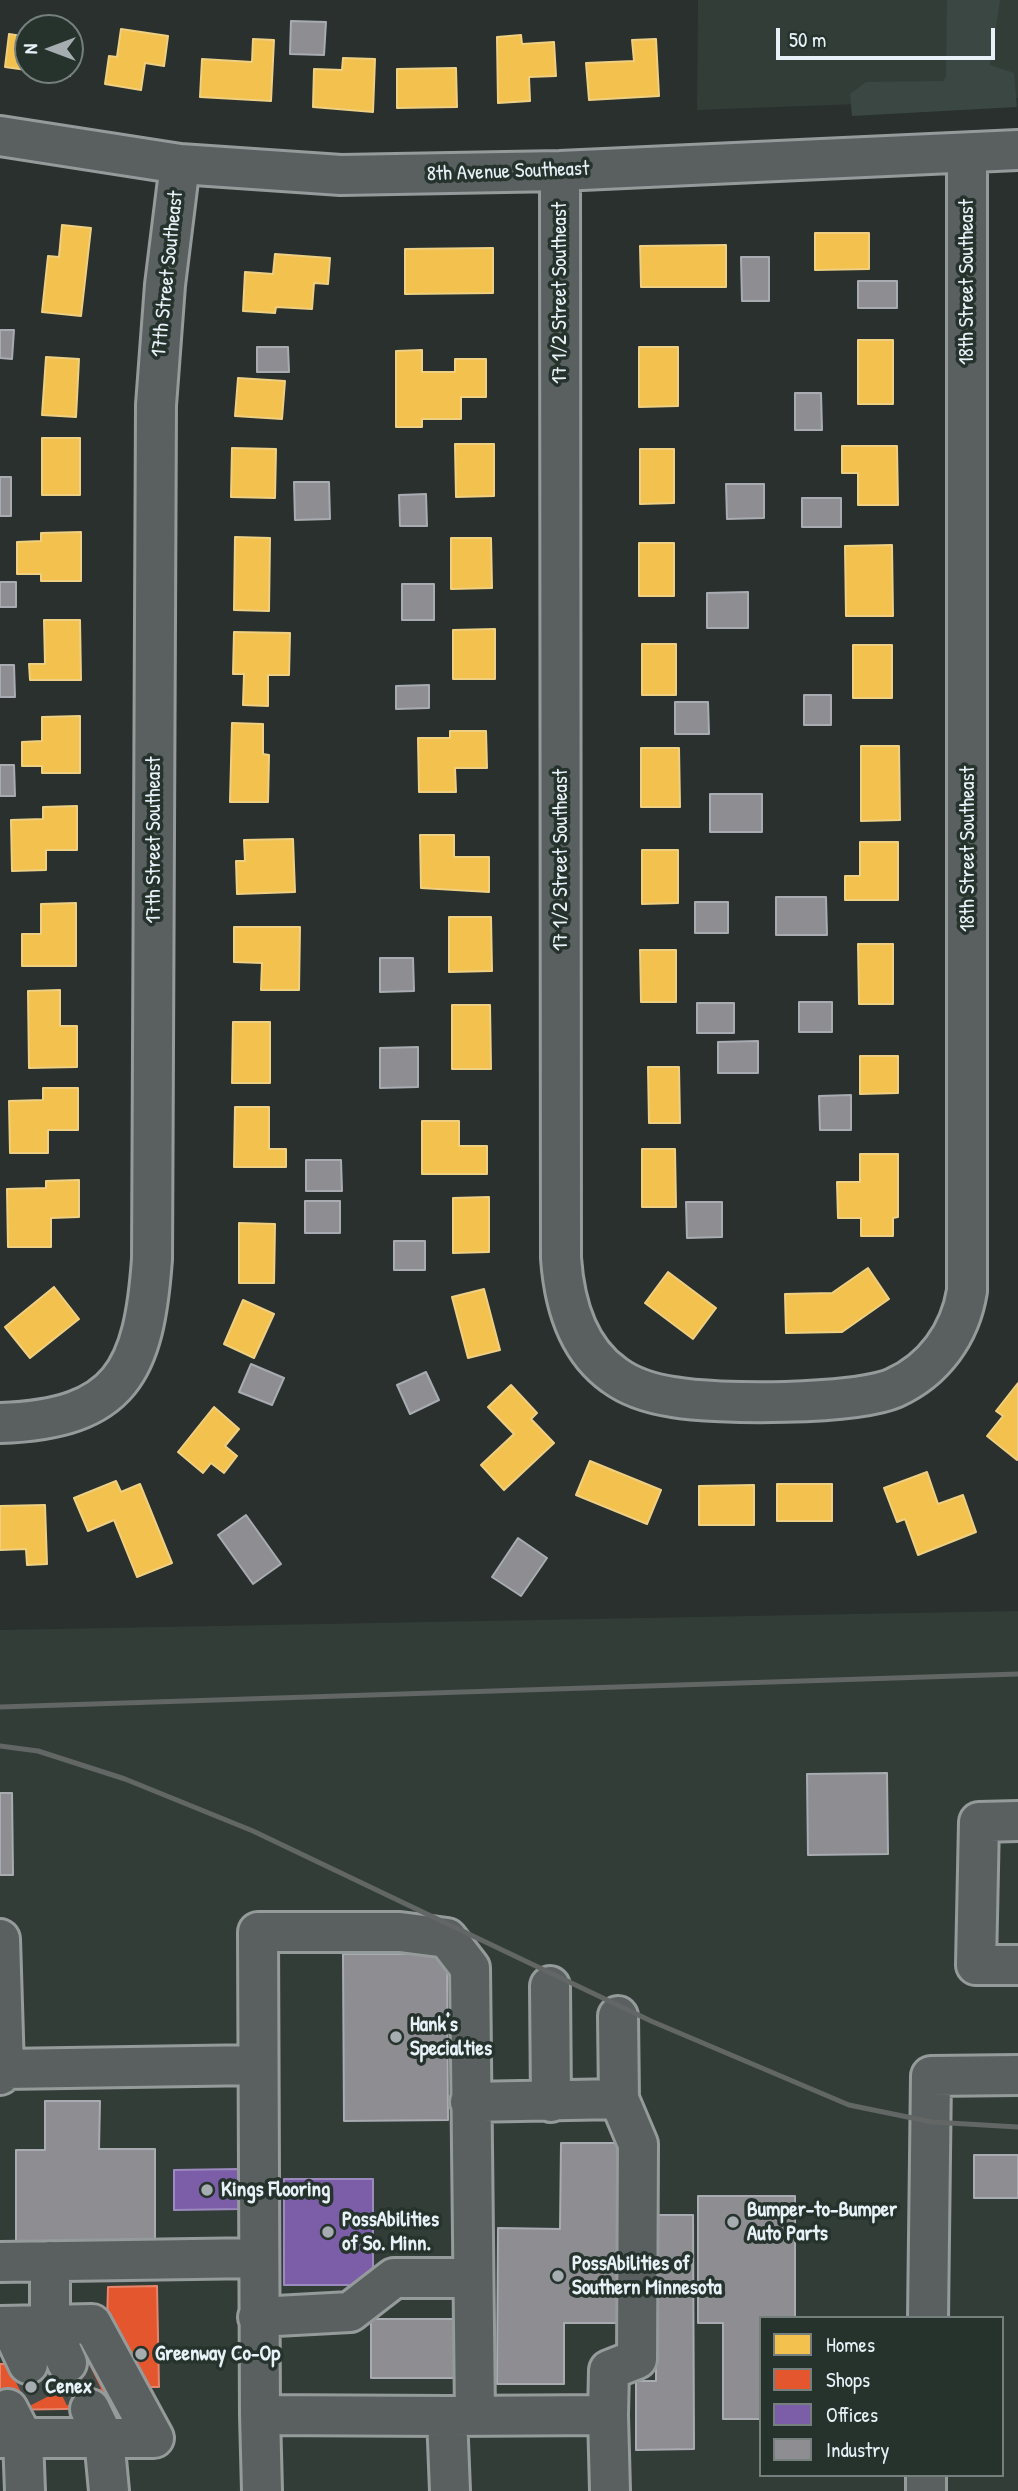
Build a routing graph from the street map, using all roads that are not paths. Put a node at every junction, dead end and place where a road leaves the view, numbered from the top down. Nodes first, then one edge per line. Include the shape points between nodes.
1 (0, 136) edge
2 (1018, 150) edge
3 (967, 153) junction
4 (180, 164) junction
5 (560, 171) junction
6 (767, 1401) joint
7 (0, 1423) edge
8 (1018, 1821) edge
9 (0, 1939) edge
10 (1018, 1965) edge
11 (550, 1986) dead end
12 (618, 2016) dead end
13 (258, 2065) junction
14 (2, 2072) edge
15 (1018, 2075) edge
16 (619, 2099) junction
17 (470, 2102) junction
18 (551, 2102) junction
19 (258, 2258) junction
20 (50, 2261) junction
21 (0, 2262) edge
22 (473, 2278) junction
23 (928, 2316) edge
24 (258, 2317) junction
25 (50, 2325) junction
26 (5, 2326) edge
27 (67, 2363) tunnel mouth
28 (28, 2364) tunnel mouth
29 (260, 2415) junction
30 (608, 2415) junction
31 (461, 2416) junction
32 (97, 2423) junction
33 (10, 2428) edge
34 (25, 2491) edge
35 (109, 2491) edge
36 (262, 2491) edge
37 (450, 2491) edge
38 (610, 2491) edge

1 - 4 street, 8th Avenue Southeast
2 - 3 street, 8th Avenue Southeast
3 - 5 street, 8th Avenue Southeast
3 - 6 street, 18th Street Southeast via 969,1270 965,1307 953,1336 934,1361 895,1388 844,1398
4 - 5 street, 8th Avenue Southeast via 341,175
4 - 7 street, 17th Street Southeast via 156,405 152,1259 147,1320 129,1370 97,1400 56,1416
5 - 6 street, 17 1/2 Street Southeast via 561,1258 565,1295 586,1344 612,1374 627,1382 674,1398
8 - 10 street via 979,1822 976,1965
9 - 14 street
11 - 18 street
12 - 16 street
13 - 14 street
13 - 17 street via 258,1932 400,1933 447,1938 470,1968
13 - 19 street
15 - 23 street via 931,2076
16 - 18 street
16 - 30 street via 638,2144 637,2359 609,2370
17 - 18 street
17 - 22 street
19 - 20 street
19 - 24 street
20 - 21 street
20 - 25 street
22 - 24 street via 394,2278 350,2312
22 - 31 street
24 - 29 street
25 - 26 street
25 - 27 street
25 - 32 street via 92,2325 154,2438
26 - 28 street
29 - 31 street
29 - 36 street
30 - 31 street
30 - 38 street
31 - 37 street
32 - 33 street
32 - 35 street
33 - 34 street

